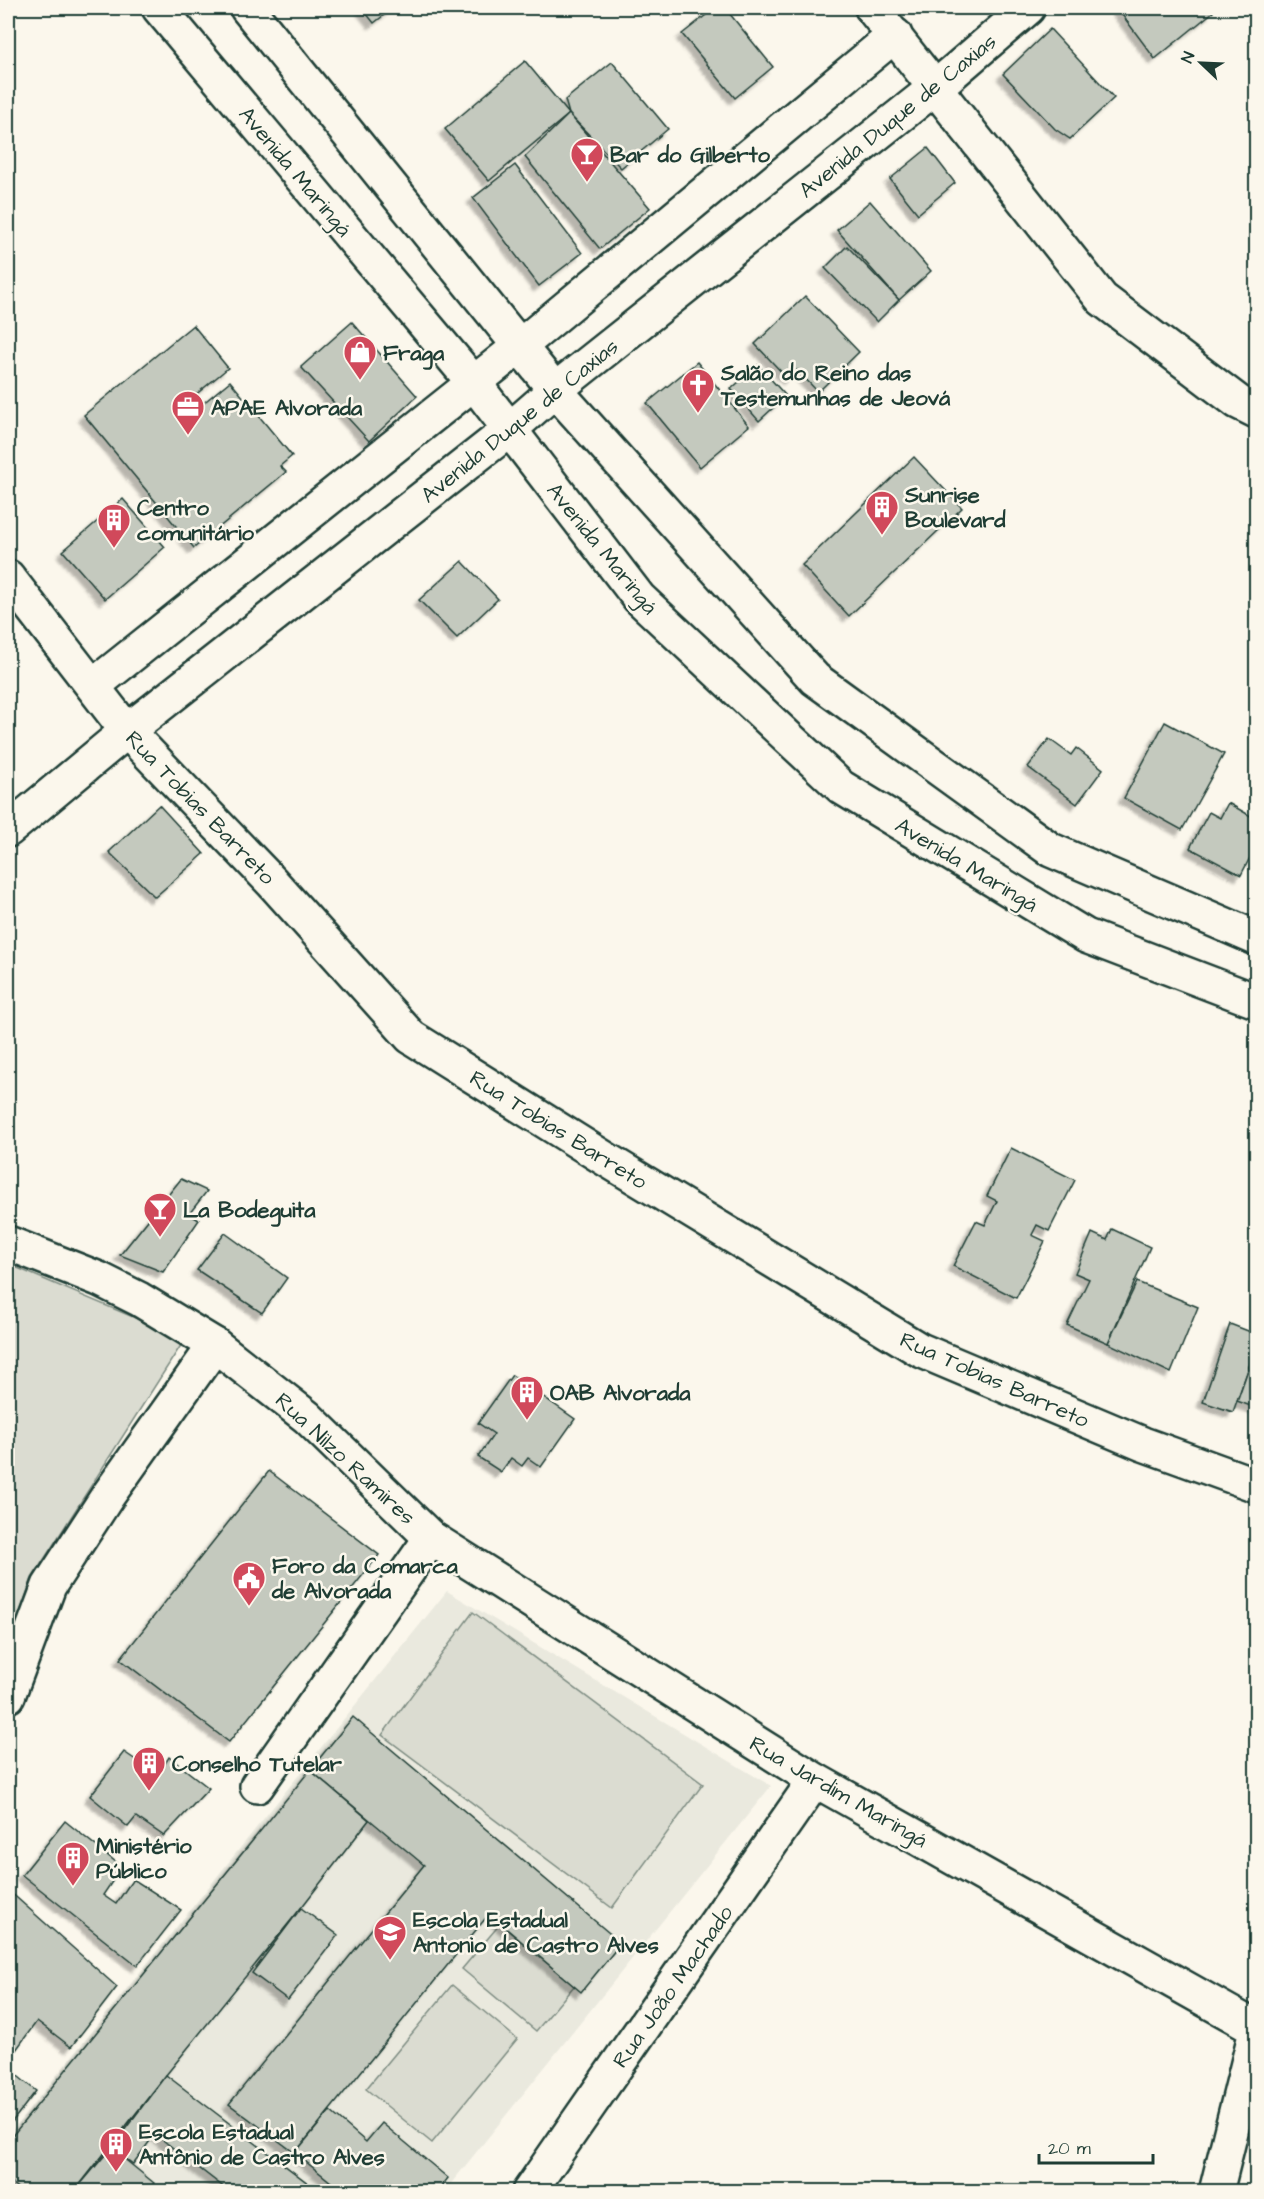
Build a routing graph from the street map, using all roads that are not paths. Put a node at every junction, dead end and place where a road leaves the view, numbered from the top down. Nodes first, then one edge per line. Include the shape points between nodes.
1 (159, 8) edge
2 (248, 8) edge
3 (872, 8) edge
4 (1028, 8) edge
5 (894, 35) junction
6 (936, 87) junction
7 (520, 346) junction
8 (474, 384) junction
9 (555, 390) junction
10 (1257, 411) edge
11 (508, 431) junction
12 (8, 577) edge
13 (93, 686) junction
14 (128, 731) junction
15 (8, 830) edge
16 (1257, 938) edge
17 (1257, 1001) edge
18 (8, 1243) edge
19 (215, 1345) junction
20 (1257, 1485) edge
21 (431, 1538) junction
22 (8, 1696) edge
23 (815, 1780) junction
24 (257, 1786) dead end
25 (1257, 2030) edge
26 (529, 2192) edge
27 (1216, 2192) edge

1 - 8 street, Avenida Maringá
2 - 7 street
3 - 5 street
4 - 6 street, Avenida Duque de Caxias
5 - 6 street
5 - 7 street
6 - 9 street, Avenida Duque de Caxias
6 - 10 street via 1102,299 1238,402
7 - 8 street
7 - 9 street
8 - 11 street, Avenida Maringá
8 - 13 street
9 - 11 street, Avenida Duque de Caxias
9 - 16 street via 815,679 1051,850
11 - 14 street, Avenida Duque de Caxias
11 - 17 street, Avenida Maringá via 639,598 841,787 1086,936
12 - 13 street, Rua Tobias Barreto
13 - 14 street, Rua Tobias Barreto
14 - 15 street, Avenida Duque de Caxias
14 - 20 street, Rua Tobias Barreto via 272,882 411,1037 920,1350 1143,1444
18 - 19 street, Rua Nilzo Ramires via 99,1279
19 - 21 street, Rua Nilzo Ramires via 307,1417
19 - 22 street via 49,1586
21 - 23 street, Rua Jardim Maringá
21 - 24 street
23 - 25 street, Rua Jardim Maringá
23 - 26 street, Rua João Machado
25 - 27 street

